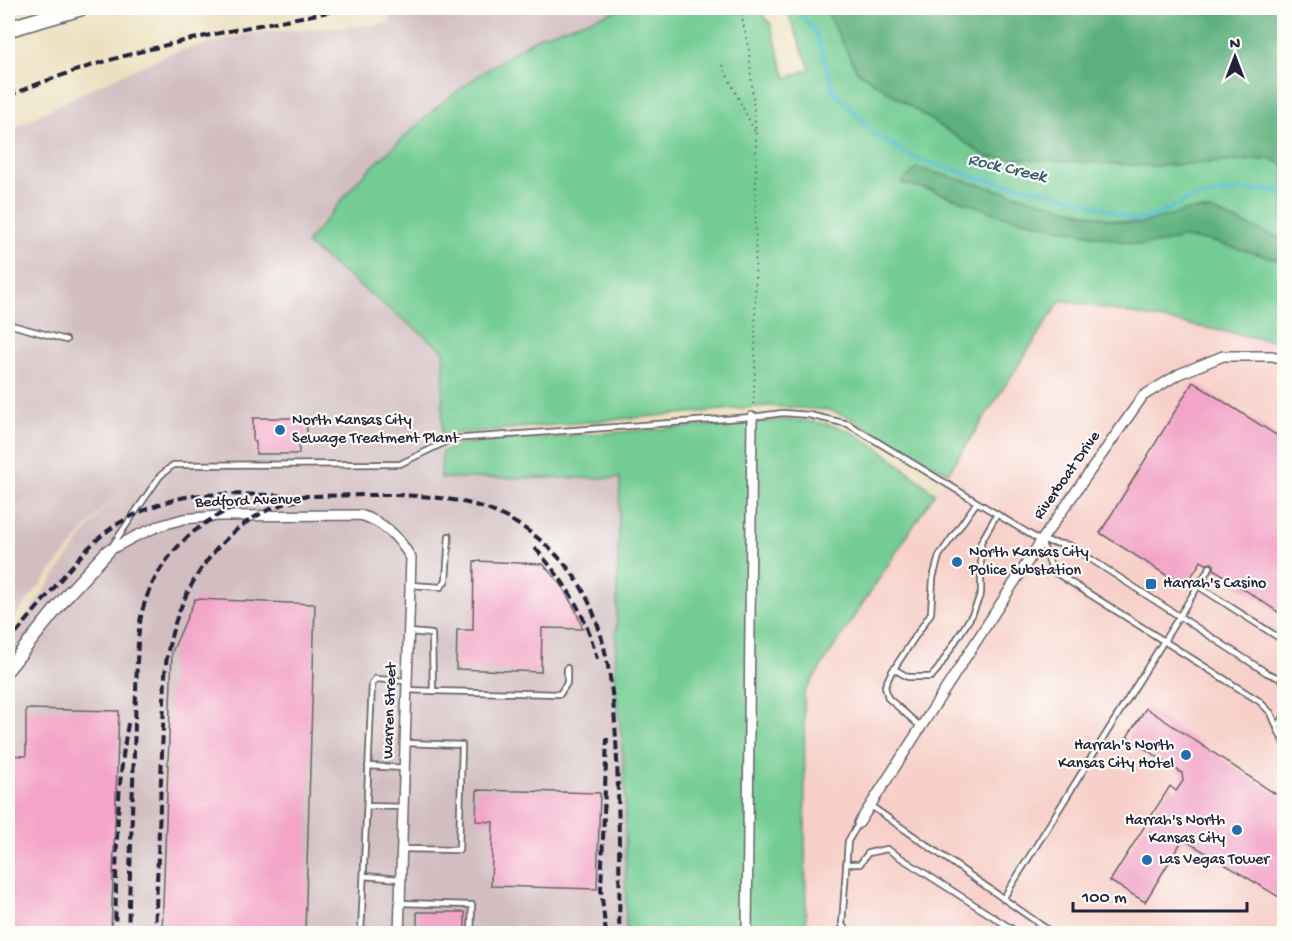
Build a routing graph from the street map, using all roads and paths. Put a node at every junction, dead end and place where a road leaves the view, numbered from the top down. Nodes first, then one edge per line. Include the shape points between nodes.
1 (80, 8) edge
2 (740, 8) edge
3 (8, 29) edge
4 (722, 65) dead end
5 (756, 135) junction
6 (8, 324) edge
7 (66, 340) dead end
8 (1284, 359) edge
9 (752, 417) junction
10 (977, 502) junction
11 (997, 514) junction
12 (360, 515) joint
13 (449, 536) dead end
14 (1041, 541) junction
15 (108, 551) junction
16 (1210, 567) dead end
17 (410, 585) junction
18 (1198, 586) junction
19 (1179, 615) junction
20 (409, 632) junction
21 (1164, 641) junction
22 (1284, 641) edge
23 (567, 668) dead end
24 (8, 669) edge
25 (894, 669) junction
26 (1284, 680) edge
27 (407, 686) junction
28 (433, 691) junction
29 (1284, 717) edge
30 (921, 727) junction
31 (1277, 728) junction
32 (405, 743) junction
33 (1284, 744) edge
34 (368, 766) junction
35 (404, 768) junction
36 (367, 806) junction
37 (871, 806) junction
38 (403, 807) junction
39 (859, 823) joint
40 (402, 849) junction
41 (846, 864) junction
42 (363, 876) junction
43 (401, 879) junction
44 (1003, 899) junction
45 (400, 903) junction
46 (361, 933) edge
47 (399, 933) edge
48 (471, 933) edge
49 (747, 933) edge
50 (850, 933) edge
51 (1020, 933) edge
52 (1054, 933) edge

1 - 3 highway
2 - 5 path via 749,51
4 - 5 path
5 - 9 path
6 - 7 lane
8 - 14 street, Riverboat Drive via 1223,356 1179,374 1143,396
9 - 10 lane via 783,413 848,424
9 - 15 lane via 452,439 400,464 173,465 159,476
9 - 49 street
10 - 11 lane
10 - 25 lane via 939,556 931,613
11 - 14 lane
11 - 25 lane via 981,542 981,593 972,615 938,669 931,676 908,677
12 - 15 street, Bedford Avenue via 183,519
12 - 17 street, Warren Street via 384,525 402,544 411,558
13 - 17 lane via 446,580 441,587
14 - 19 lane via 1069,545
14 - 21 lane via 1053,571
14 - 30 street, Riverboat Drive
15 - 24 street via 69,592
16 - 18 lane
17 - 20 street, Warren Street
18 - 19 lane
18 - 22 lane
19 - 21 lane
19 - 26 lane
20 - 27 street, Warren Street
20 - 28 lane via 432,634
21 - 31 lane via 1259,702 1271,713
21 - 44 lane
23 - 28 lane via 567,683 560,694
25 - 30 lane via 885,686 888,698
27 - 28 lane
27 - 32 street, Warren Street
27 - 34 lane via 375,679 372,684
29 - 31 lane
30 - 37 street, Riverboat Drive
31 - 33 lane
32 - 35 street, Warren Street
32 - 40 lane via 462,745 460,827 459,850
34 - 35 lane
34 - 36 lane
35 - 38 street, Warren Street
36 - 38 lane
36 - 42 lane
37 - 39 street, Riverboat Drive
37 - 44 lane
38 - 40 street, Warren Street
39 - 41 lane via 848,841
40 - 43 street, Warren Street
41 - 50 lane via 842,925
41 - 51 lane via 860,864 868,853 887,849
42 - 43 lane
42 - 46 lane
43 - 45 street, Warren Street
44 - 52 lane
45 - 47 street, Warren Street
45 - 48 lane via 472,905

